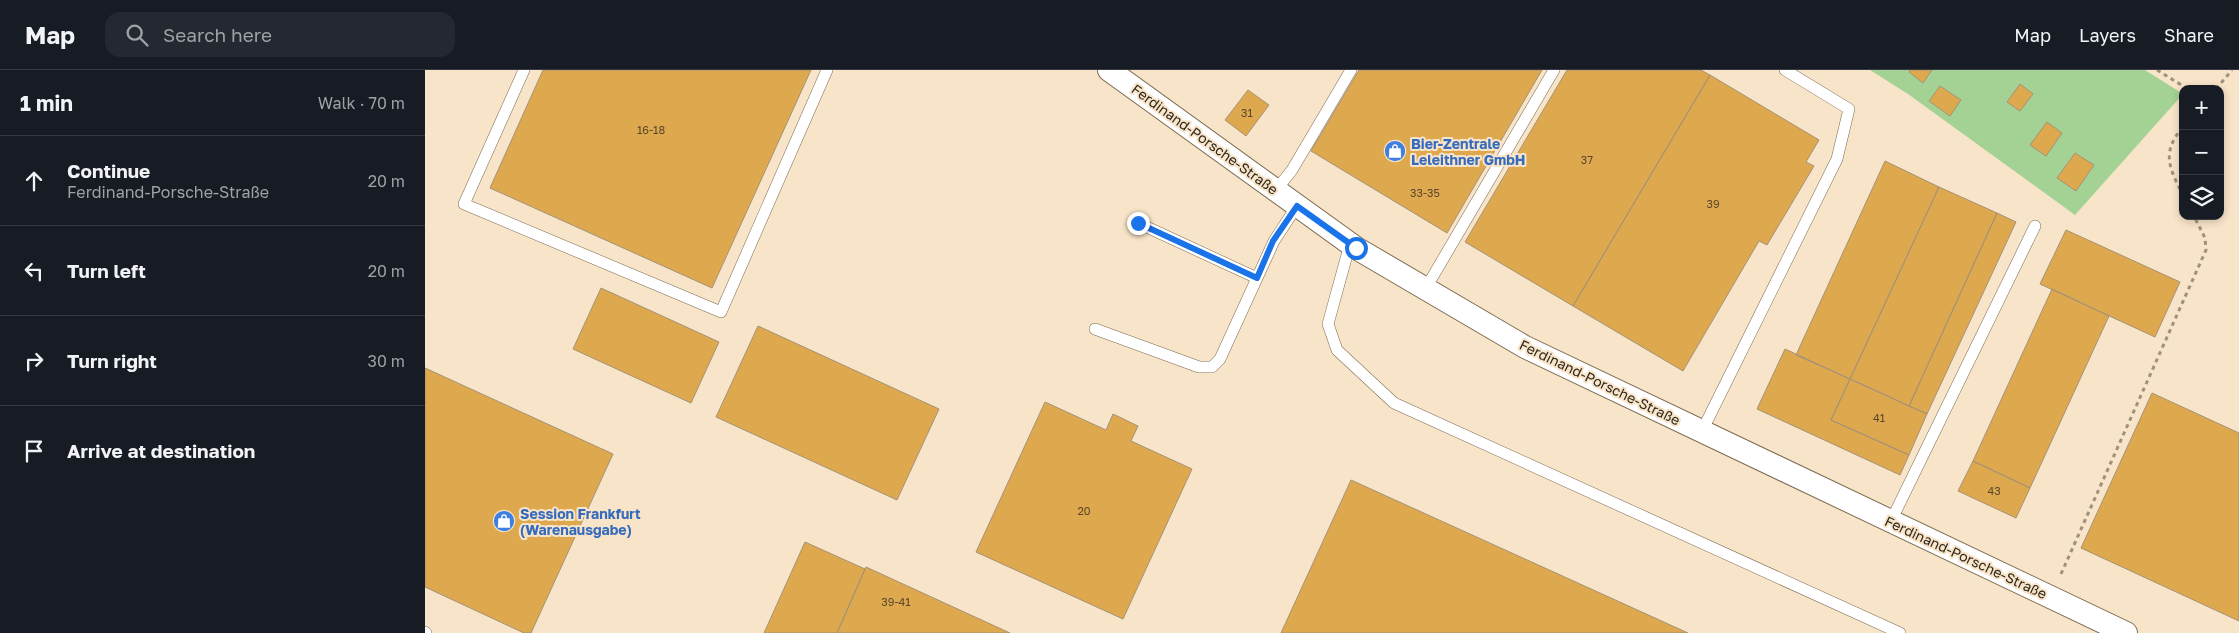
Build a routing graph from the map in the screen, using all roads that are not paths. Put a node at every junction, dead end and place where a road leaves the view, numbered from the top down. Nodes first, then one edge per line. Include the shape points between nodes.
1 (524, 70) edge
2 (827, 70) edge
3 (1109, 70) edge
4 (1351, 70) edge
5 (1554, 70) edge
6 (1785, 70) edge
7 (1276, 190) junction
8 (1297, 206) junction
9 (1138, 223) dead end
10 (2035, 226) dead end
11 (1350, 244) junction
12 (1257, 278) junction
13 (1425, 288) junction
14 (1095, 329) dead end
15 (1701, 431) junction
16 (1891, 521) junction
17 (1900, 633) edge
18 (2126, 633) edge

1 - 2 lane via 464,204 721,312
3 - 7 street, Ferdinand-Porsche-Straße
4 - 7 lane via 1292,170
5 - 13 lane
6 - 15 lane via 1849,109 1837,159
7 - 8 street, Ferdinand-Porsche-Straße
8 - 11 street, Ferdinand-Porsche-Straße
8 - 12 lane via 1273,241
9 - 12 lane
10 - 16 lane
11 - 13 street, Ferdinand-Porsche-Straße
11 - 17 lane via 1329,324 1337,350 1394,404
12 - 14 lane via 1220,359 1212,367 1199,367
13 - 15 street, Ferdinand-Porsche-Straße via 1525,347
15 - 16 street, Ferdinand-Porsche-Straße
16 - 18 street, Ferdinand-Porsche-Straße

